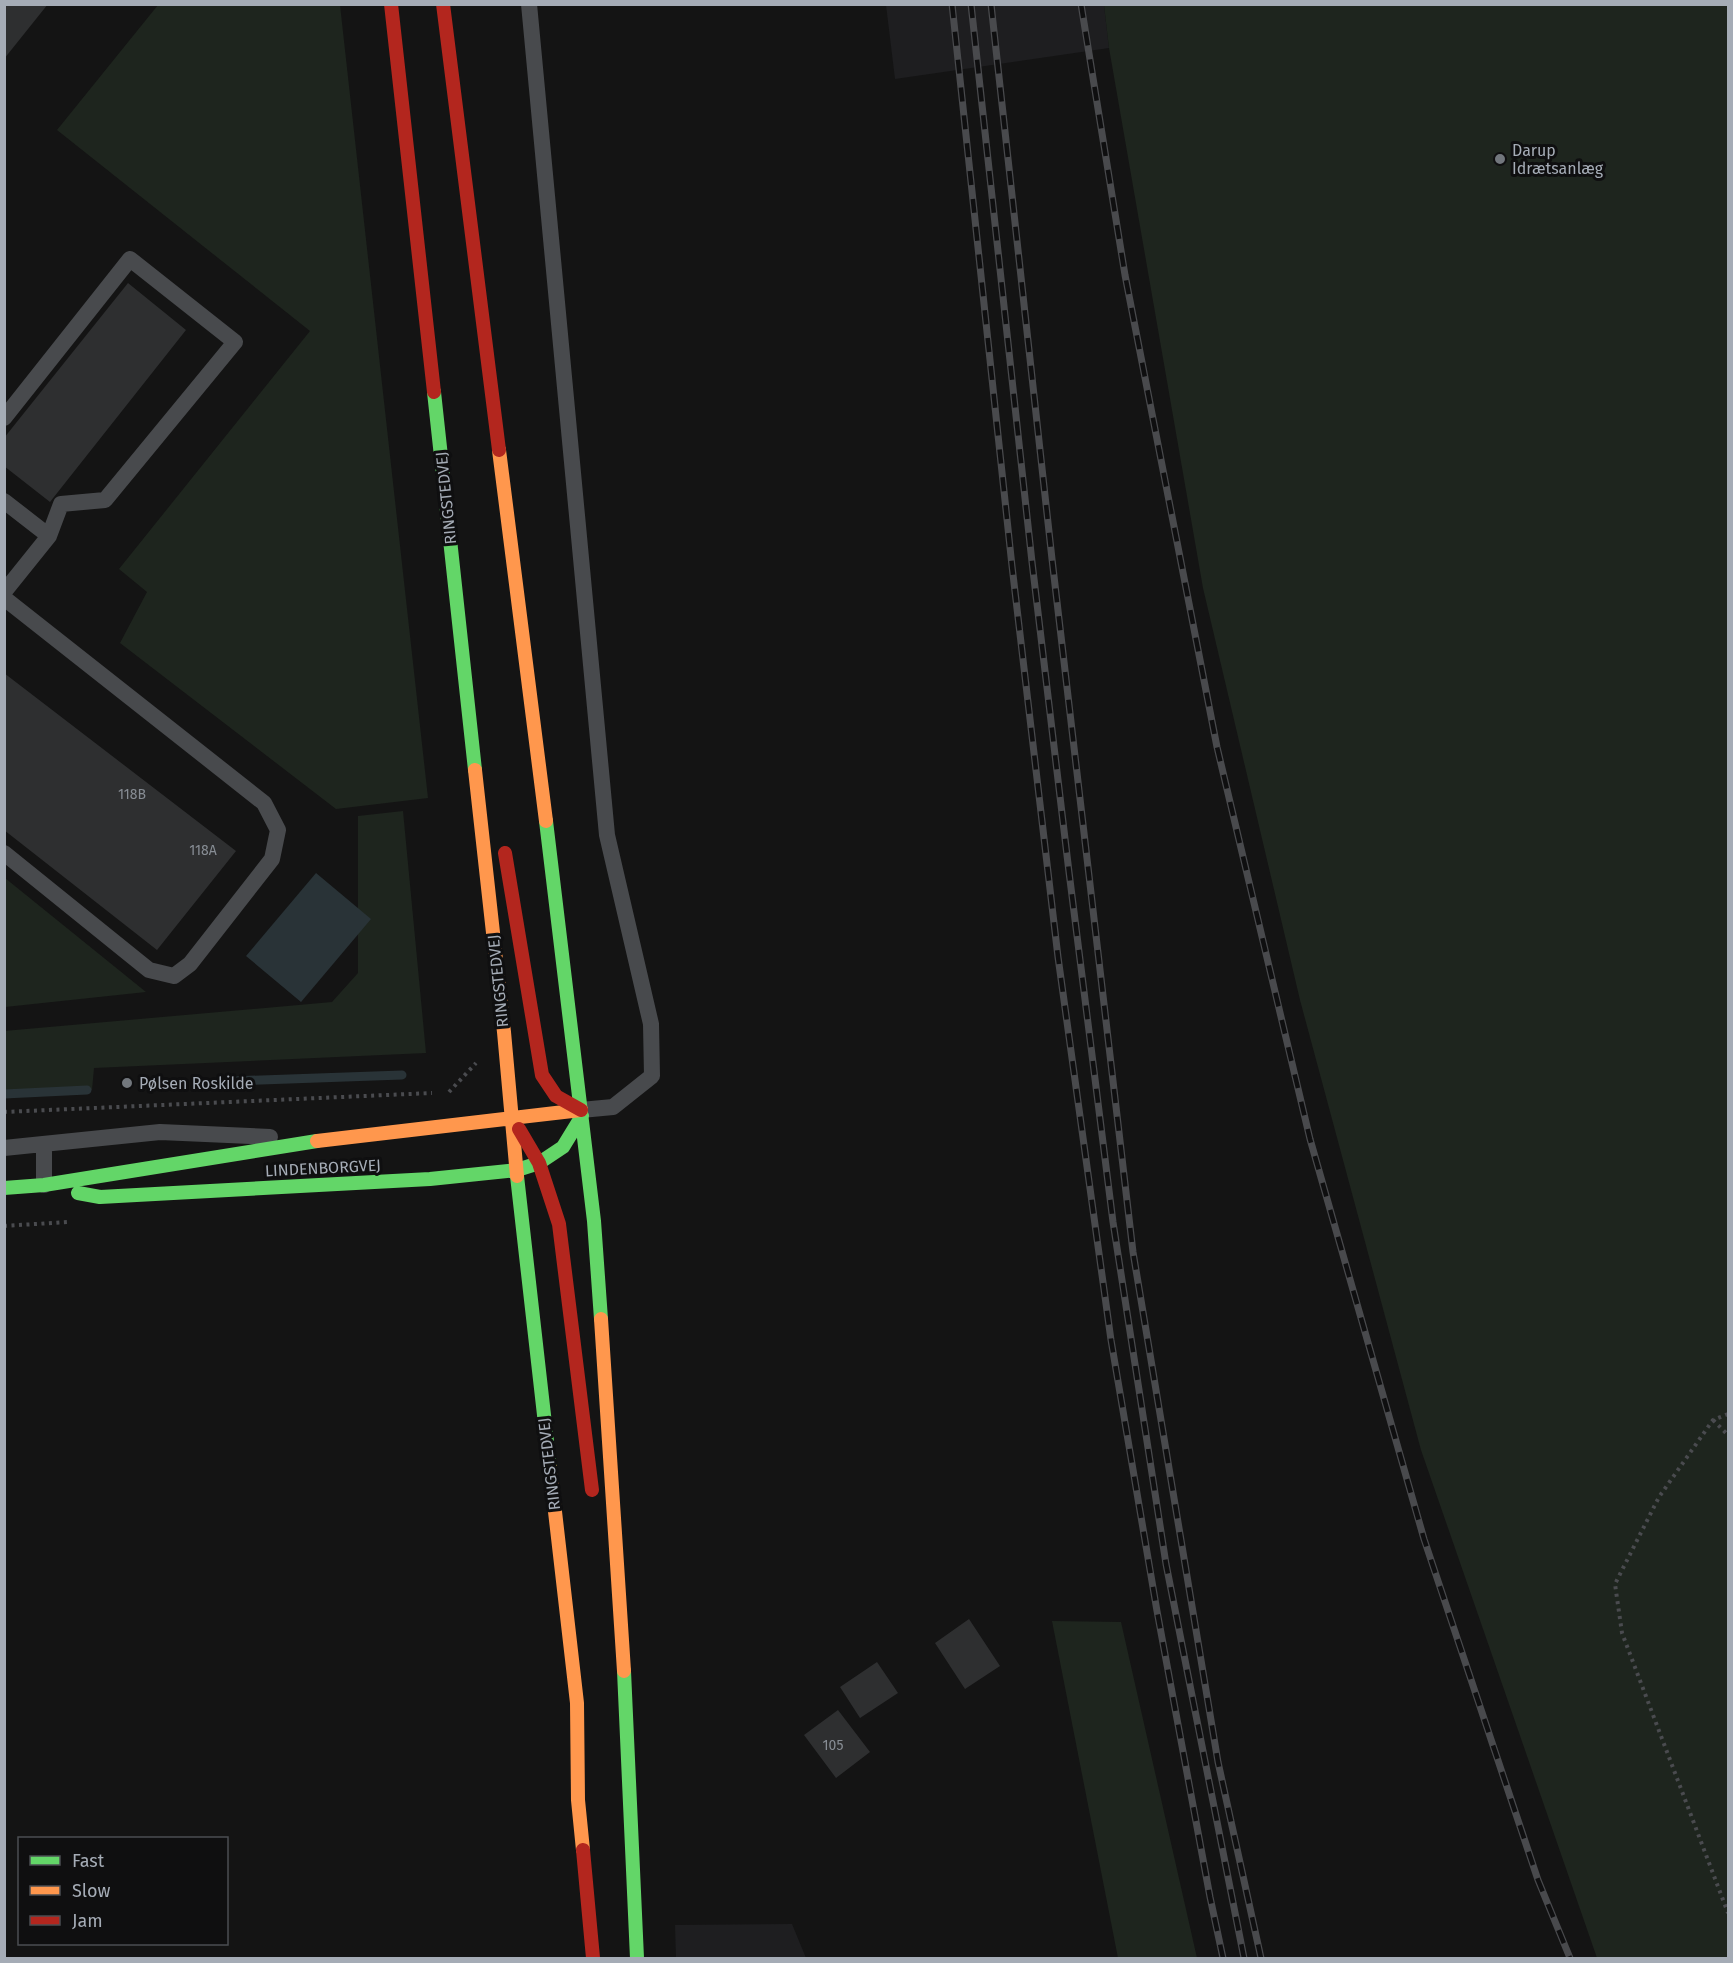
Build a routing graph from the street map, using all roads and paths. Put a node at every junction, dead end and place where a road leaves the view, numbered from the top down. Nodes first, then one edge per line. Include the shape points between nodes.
1 (391, 4) edge
2 (442, 4) edge
3 (529, 4) edge
4 (4, 418) edge
5 (4, 501) edge
6 (49, 536) junction
7 (4, 592) edge
8 (4, 598) edge
9 (469, 715) junction
10 (492, 803) dead end
11 (501, 836) dead end
12 (4, 853) edge
13 (504, 1032) junction
14 (4, 1112) edge
15 (582, 1113) junction
16 (513, 1117) junction
17 (331, 1139) junction
18 (44, 1144) junction
19 (4, 1148) edge
20 (539, 1163) junction
21 (517, 1170) junction
22 (44, 1185) junction
23 (4, 1188) edge
24 (1728, 1414) edge
25 (1713, 1420) junction
26 (1728, 1435) edge
27 (594, 1508) dead end
28 (602, 1541) dead end
29 (620, 1596) junction
30 (1728, 1912) edge
31 (593, 1959) edge
32 (637, 1959) edge

1 - 9 main road, RINGSTEDVEJ
2 - 15 main road
3 - 15 lane via 607,836 651,1024 652,1076 613,1107
4 - 6 lane via 130,259 235,342 105,500 61,504
5 - 6 lane
6 - 7 lane
8 - 12 lane via 264,803 278,830 272,859 190,964 174,976 149,970
9 - 10 main road
9 - 13 main road, RINGSTEDVEJ
11 - 15 main road via 542,1075 556,1096
13 - 14 path via 449,1092
13 - 16 main road, RINGSTEDVEJ
15 - 16 main road, LINDENBORGVEJ
15 - 20 main road, LINDENBORGVEJ via 563,1147
15 - 29 main road via 594,1221
16 - 17 main road, LINDENBORGVEJ
16 - 20 main road
16 - 21 main road, RINGSTEDVEJ
17 - 18 lane via 160,1132
17 - 22 main road, LINDENBORGVEJ
18 - 19 lane
18 - 22 lane
20 - 21 main road, LINDENBORGVEJ
20 - 27 main road via 559,1224
21 - 22 main road, LINDENBORGVEJ via 430,1179 100,1197
21 - 31 main road, RINGSTEDVEJ via 577,1703 578,1800
22 - 23 main road, LINDENBORGVEJ
24 - 25 path
25 - 26 path
25 - 30 path via 1659,1497 1615,1584 1622,1633
28 - 29 main road
29 - 32 main road

